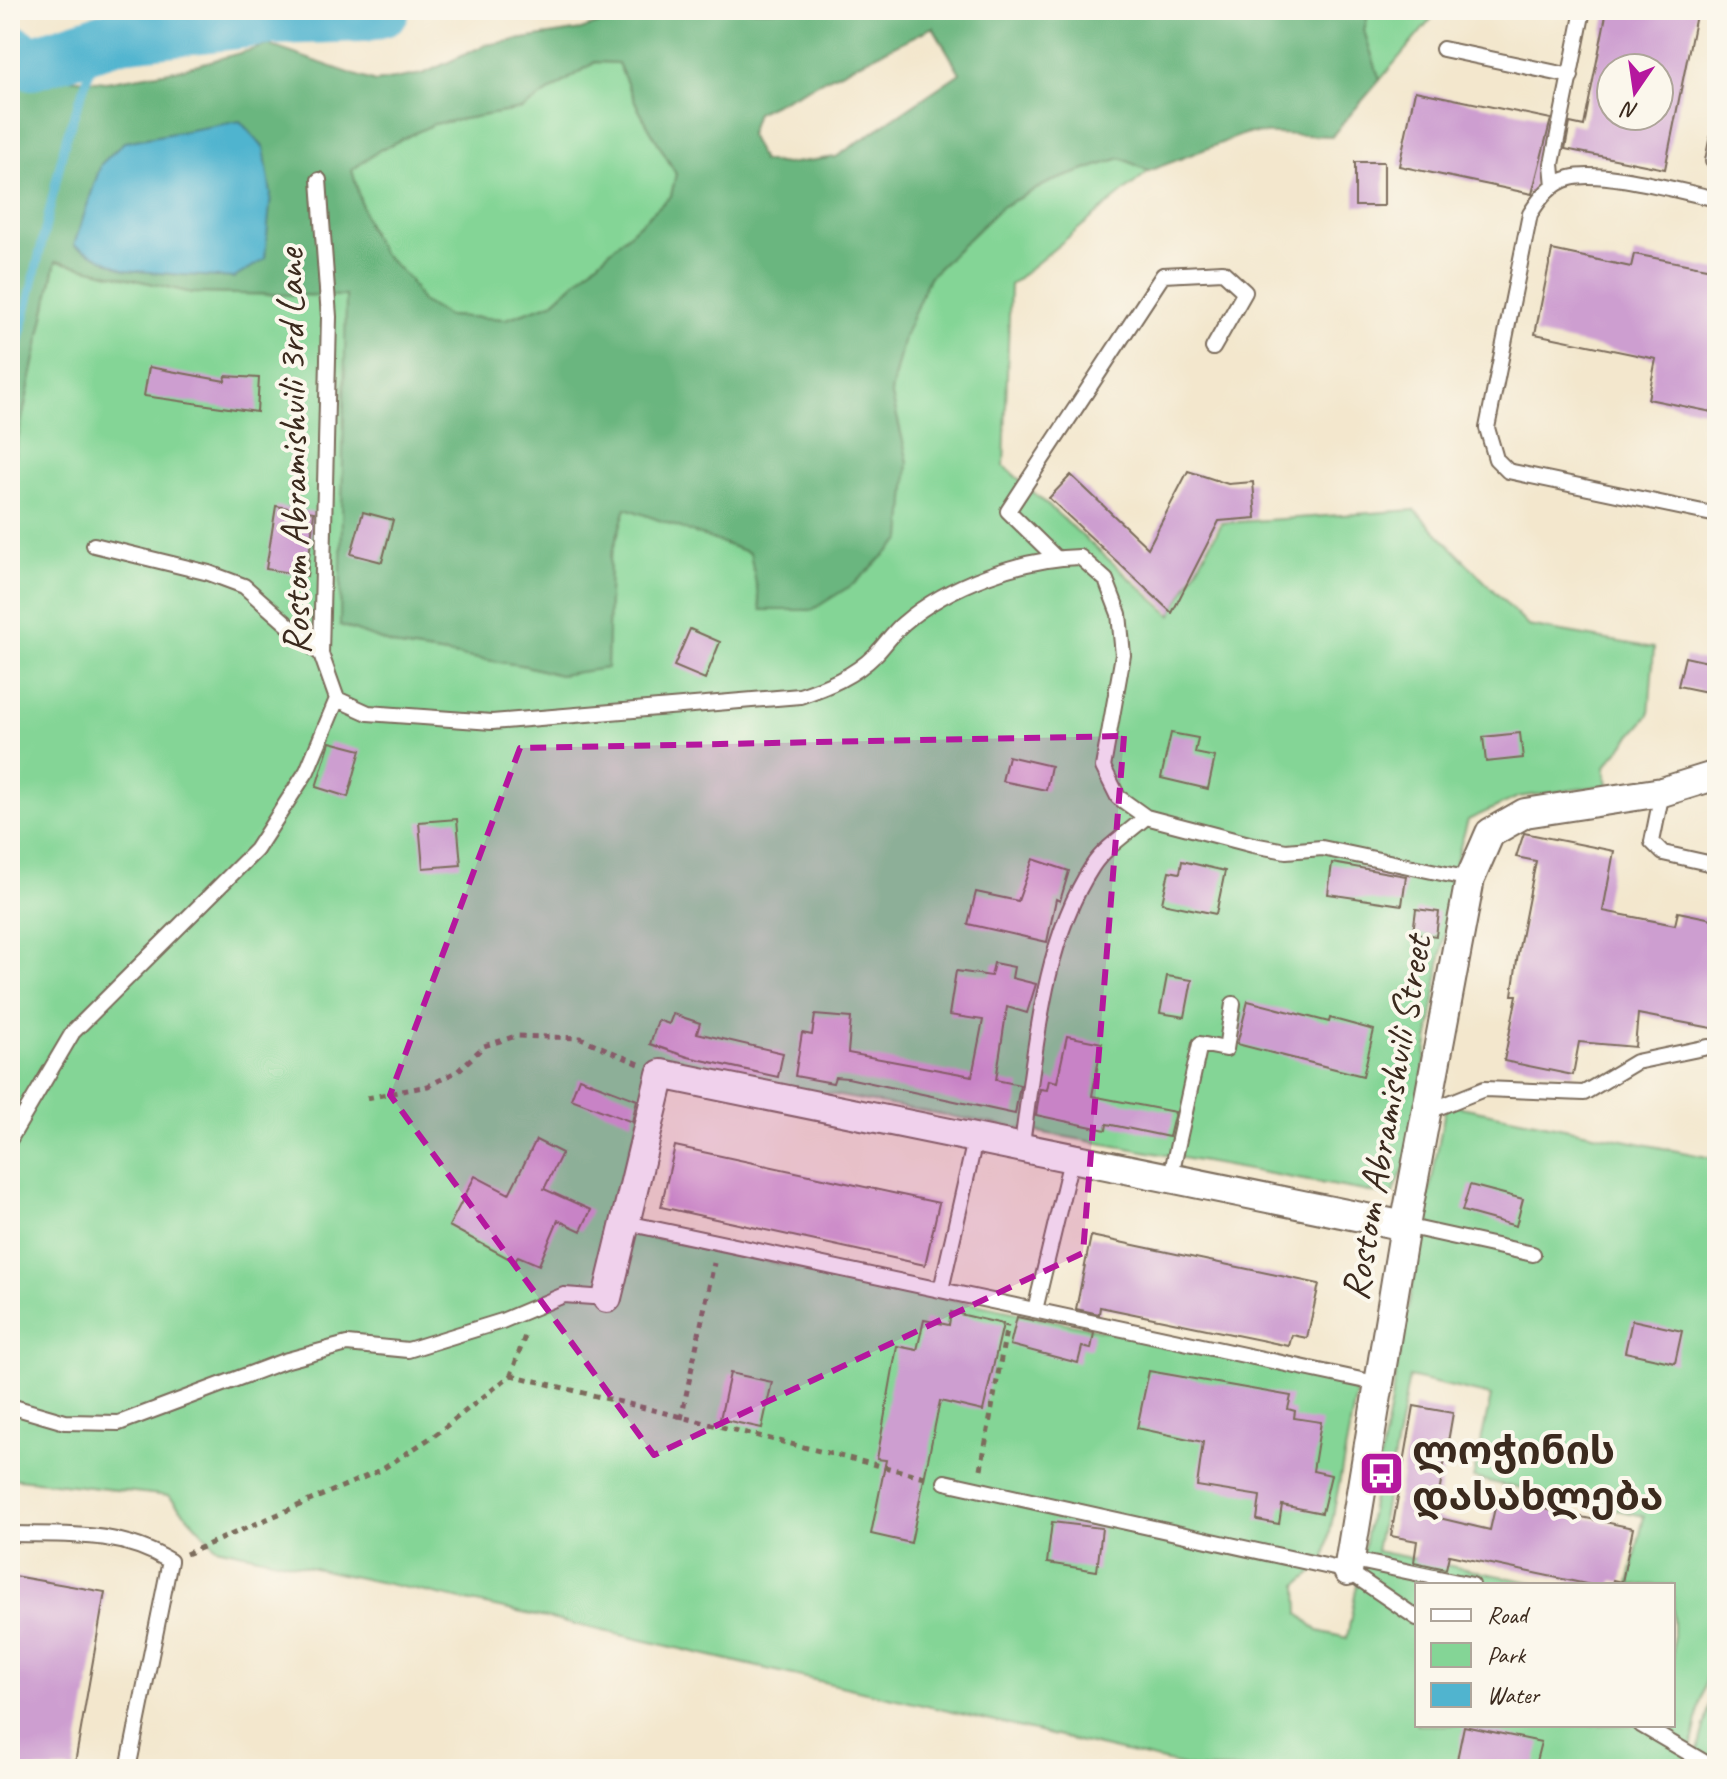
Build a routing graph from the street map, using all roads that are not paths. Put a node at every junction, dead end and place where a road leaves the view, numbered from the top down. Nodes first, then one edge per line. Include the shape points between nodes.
1 (1583, 10) edge
2 (1443, 49) dead end
3 (1571, 76) junction
4 (1717, 141) edge
5 (1713, 161) dead end
6 (319, 180) dead end
7 (1554, 186) junction
8 (1717, 199) edge
9 (1213, 348) dead end
10 (1717, 515) edge
11 (94, 545) dead end
12 (1055, 557) junction
13 (321, 654) junction
14 (337, 699) junction
15 (1717, 775) edge
16 (1662, 792) junction
17 (1146, 817) junction
18 (1717, 865) edge
19 (1470, 879) junction
20 (1233, 1004) dead end
21 (1708, 1047) dead end
22 (1427, 1112) junction
23 (10, 1139) edge
24 (975, 1140) junction
25 (1021, 1150) junction
26 (1071, 1160) junction
27 (1170, 1180) junction
28 (627, 1223) junction
29 (1405, 1226) junction
30 (1533, 1254) dead end
31 (941, 1290) junction
32 (607, 1298) joint
33 (1035, 1310) junction
34 (1380, 1384) junction
35 (10, 1406) edge
36 (945, 1482) road end
37 (10, 1534) edge
38 (1348, 1565) junction
39 (1460, 1583) edge
40 (1415, 1616) edge
41 (1644, 1727) edge
42 (128, 1769) edge
43 (1716, 1769) edge

1 - 3 lane
2 - 3 lane
3 - 7 lane via 1552,164
4 - 5 lane
6 - 13 lane, Rostom Abramishvili 3rd Lane via 329,317
7 - 8 lane via 1594,175
7 - 10 lane via 1541,195 1530,214 1487,428 1496,459 1508,471
9 - 12 lane via 1245,292 1223,272 1163,275 1008,511
11 - 13 lane via 244,586
12 - 14 lane, Rostom Abramishvili 3rd Lane via 947,591 903,624 873,657 833,685 800,696 492,722 368,713
12 - 17 lane via 1080,557 1106,580 1119,614 1123,655 1103,767 1118,797
13 - 14 lane, Rostom Abramishvili 3rd Lane
14 - 23 lane via 307,771 256,850 73,1032
15 - 16 street, Rostom Abramishvili Street
16 - 18 lane via 1652,842 1663,853
16 - 19 street, Rostom Abramishvili Street via 1525,813 1490,833
17 - 19 lane via 1275,849 1322,848
17 - 25 lane via 1093,865 1072,907 1047,979
19 - 22 street, Rostom Abramishvili Street
20 - 27 lane via 1226,1049 1200,1044
21 - 22 lane via 1636,1062 1584,1093 1484,1089
22 - 29 street, Rostom Abramishvili Street
24 - 25 street
24 - 28 street via 661,1074
24 - 31 lane
25 - 26 street
26 - 27 street
26 - 33 lane
27 - 29 street
28 - 31 lane
28 - 32 street
29 - 30 lane
29 - 34 street, Rostom Abramishvili Street
31 - 33 lane
32 - 35 lane via 564,1295 408,1350 347,1344 284,1361 119,1423 65,1422
33 - 34 lane
34 - 38 street, Rostom Abramishvili Street
36 - 38 lane
37 - 42 lane via 92,1536 141,1544 170,1561
38 - 39 lane
38 - 40 lane
41 - 43 lane

